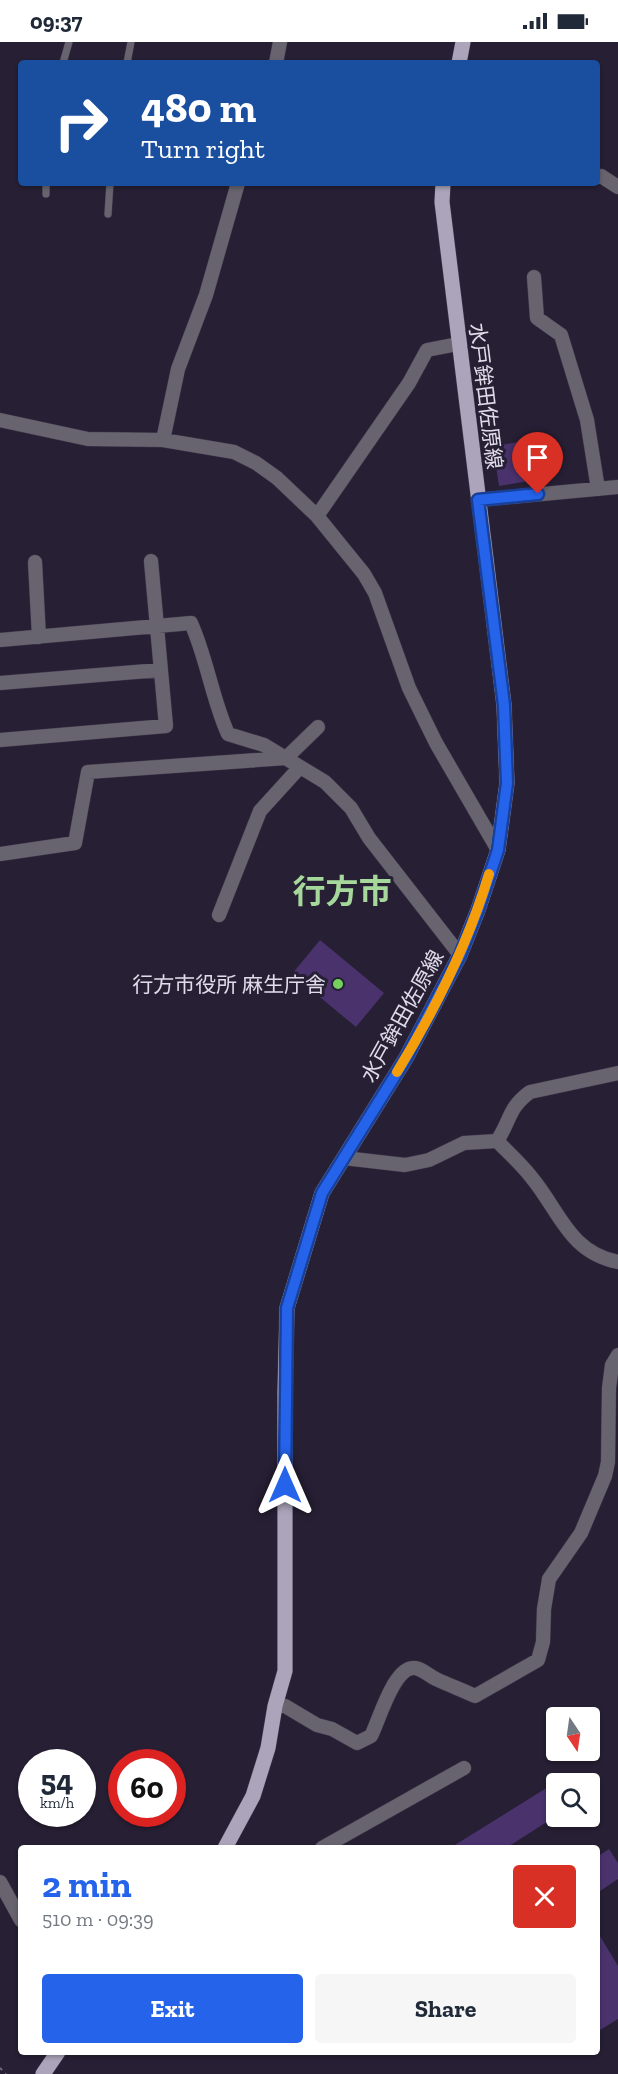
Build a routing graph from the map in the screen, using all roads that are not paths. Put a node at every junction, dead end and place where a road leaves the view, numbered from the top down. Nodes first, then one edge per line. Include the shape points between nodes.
1 (69, 42) edge
2 (132, 42) edge
3 (280, 42) edge
4 (463, 42) edge
5 (64, 60) edge
6 (128, 60) edge
7 (277, 60) edge
8 (460, 60) edge
9 (600, 176) edge
10 (46, 186) edge
11 (110, 186) edge
12 (237, 186) edge
13 (443, 186) edge
14 (618, 187) edge
15 (46, 194) dead end
16 (108, 214) dead end
17 (534, 277) dead end
18 (458, 344) junction
19 (0, 420) edge
20 (163, 440) junction
21 (618, 486) edge
22 (598, 489) junction
23 (478, 500) junction
24 (317, 516) junction
25 (151, 561) dead end
26 (35, 562) dead end
27 (156, 627) junction
28 (39, 637) junction
29 (0, 640) edge
30 (160, 670) junction
31 (0, 683) edge
32 (318, 727) dead end
33 (0, 740) edge
34 (286, 758) junction
35 (300, 767) junction
36 (498, 850) junction
37 (0, 854) edge
38 (219, 915) dead end
39 (460, 955) junction
40 (618, 1073) edge
41 (497, 1141) junction
42 (344, 1158) junction
43 (618, 1262) edge
44 (618, 1355) edge
45 (275, 1706) junction
46 (464, 1768) dead end
47 (227, 1845) edge
48 (328, 1845) edge
49 (0, 1882) edge
50 (18, 1915) edge
51 (56, 2055) edge
52 (43, 2074) edge

1 - 5 lane
2 - 6 lane
3 - 7 street
4 - 8 main road
9 - 14 street
10 - 15 lane
11 - 16 lane
12 - 20 street via 206,295 178,369
13 - 18 main road, 水戸鉾田佐原線
17 - 22 street via 537,318 561,334 587,420
18 - 23 main road, 水戸鉾田佐原線
18 - 24 street via 427,350 409,383
19 - 20 street via 88,439
20 - 24 street via 234,452 277,478
21 - 22 street
22 - 23 street
23 - 36 main road, 水戸鉾田佐原線 via 504,705 507,783
24 - 36 street via 375,593 409,688
25 - 27 street
26 - 28 street
27 - 28 street
27 - 30 street
27 - 34 street via 191,623 228,734 264,745
28 - 29 street
30 - 31 street
30 - 33 street via 166,726
32 - 34 street
34 - 35 street
34 - 37 street via 88,772 75,843
35 - 38 street via 260,811
35 - 39 street via 325,782 351,808 369,838
36 - 39 main road, 水戸鉾田佐原線
39 - 42 main road, 水戸鉾田佐原線 via 406,1058
40 - 41 street via 530,1092 510,1111
41 - 42 street via 464,1143 429,1160 405,1166
41 - 43 street via 533,1178 567,1231 590,1253
42 - 45 main road, 水戸鉾田佐原線 via 322,1193 287,1308 285,1671
44 - 45 street via 612,1365 609,1388 605,1476 581,1533 549,1579 538,1660 476,1696 418,1669 404,1671 395,1681 371,1736 357,1743 285,1706
45 - 47 main road, 水戸鉾田佐原線 via 268,1748 253,1796
46 - 48 street
49 - 50 street
51 - 52 main road

